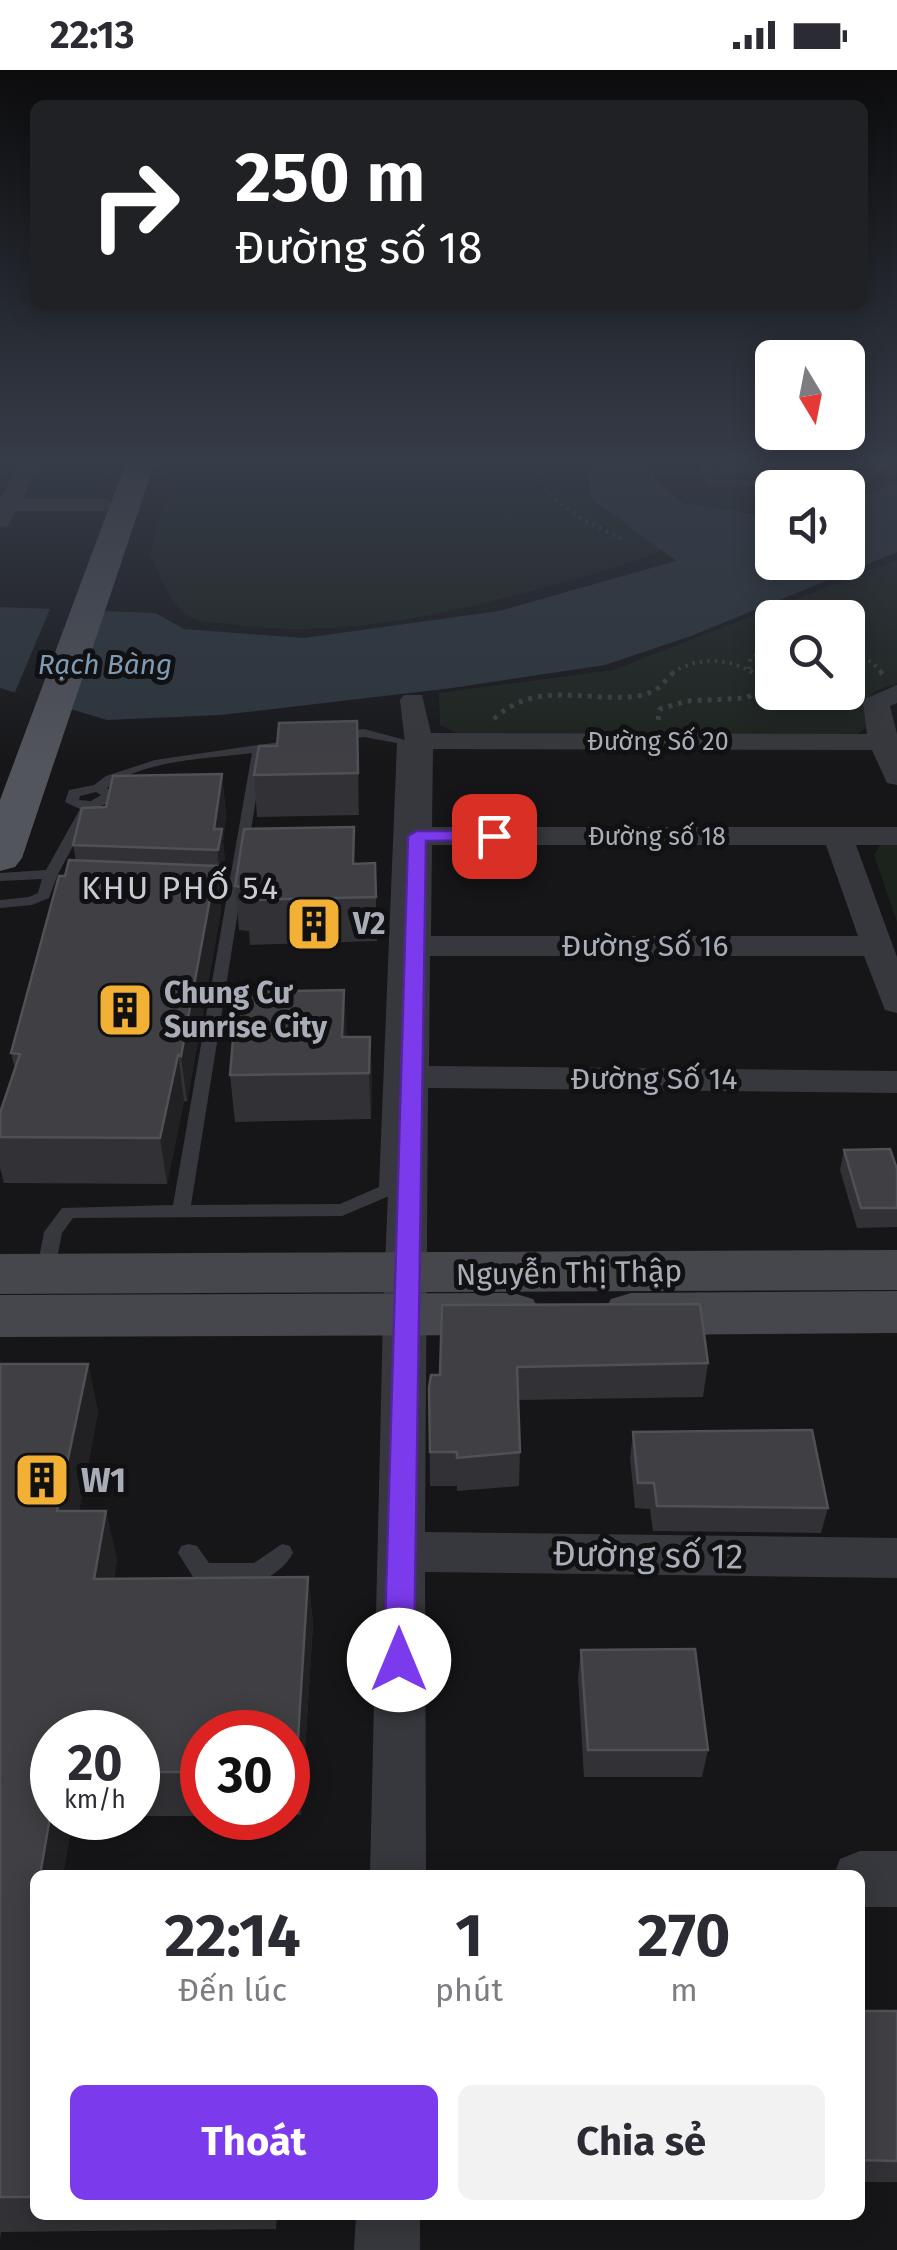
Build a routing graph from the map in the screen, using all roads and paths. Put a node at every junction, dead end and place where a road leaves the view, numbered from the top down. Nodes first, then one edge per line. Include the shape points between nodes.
1 (93, 566) edge
2 (755, 656) edge
3 (865, 659) edge
4 (749, 669) junction
5 (895, 695) edge
6 (412, 700) dead end
7 (311, 741) edge
8 (493, 741) junction
9 (660, 741) junction
10 (889, 742) edge
11 (293, 744) edge
12 (258, 749) junction
13 (413, 751) junction
14 (13, 766) edge
15 (897, 777) edge
16 (417, 836) junction
17 (838, 836) junction
18 (897, 836) edge
19 (2, 871) edge
20 (51, 874) junction
21 (44, 895) junction
22 (63, 896) edge
23 (214, 902) edge
24 (234, 902) junction
25 (0, 905) edge
26 (414, 946) junction
27 (877, 946) junction
28 (897, 1003) edge
29 (410, 1078) junction
30 (897, 1082) edge
31 (182, 1212) junction
32 (897, 1270) edge
33 (23, 1274) edge
34 (405, 1295) junction
35 (897, 1312) edge
36 (0, 1316) edge
37 (400, 1552) junction
38 (189, 1553) dead end
39 (282, 1553) dead end
40 (897, 1558) edge
41 (398, 1870) edge
42 (865, 1878) edge
43 (897, 1879) edge
44 (388, 2220) edge
45 (387, 2250) edge

1 - 14 main road
2 - 4 path
3 - 5 path
4 - 8 path via 688,664 662,688 631,698 532,696 496,716
4 - 9 path via 764,681 751,697 682,699 660,710
5 - 10 street via 876,703
6 - 13 street
7 - 13 lane via 364,733 402,741
8 - 9 street, Đường Số 20
8 - 13 street, Đường Số 20
9 - 10 street, Đường Số 20
10 - 15 street
11 - 12 lane
12 - 20 lane via 130,769 98,788 80,790 71,797 88,806
12 - 24 lane
13 - 16 street
13 - 31 lane via 388,1190 342,1210
14 - 19 main road
16 - 17 street, Đường số 18
16 - 26 street
17 - 18 street, Đường số 18
17 - 27 street
19 - 20 lane
19 - 25 lane
20 - 21 lane
21 - 22 lane
21 - 25 lane
23 - 24 lane
24 - 31 lane
26 - 27 street, Đường Số 16
26 - 29 street
27 - 28 street
29 - 30 street, Đường Số 14
29 - 34 street
31 - 33 lane via 68,1212
32 - 34 main road, Nguyễn Thị Thập
33 - 34 main road, Nguyễn Thị Thập
34 - 35 main road, Nguyễn Thị Thập
34 - 36 main road via 243,1316
34 - 37 street
37 - 40 street, Đường số 12
37 - 41 street
38 - 39 lane via 203,1573 259,1572
42 - 43 street
44 - 45 street

